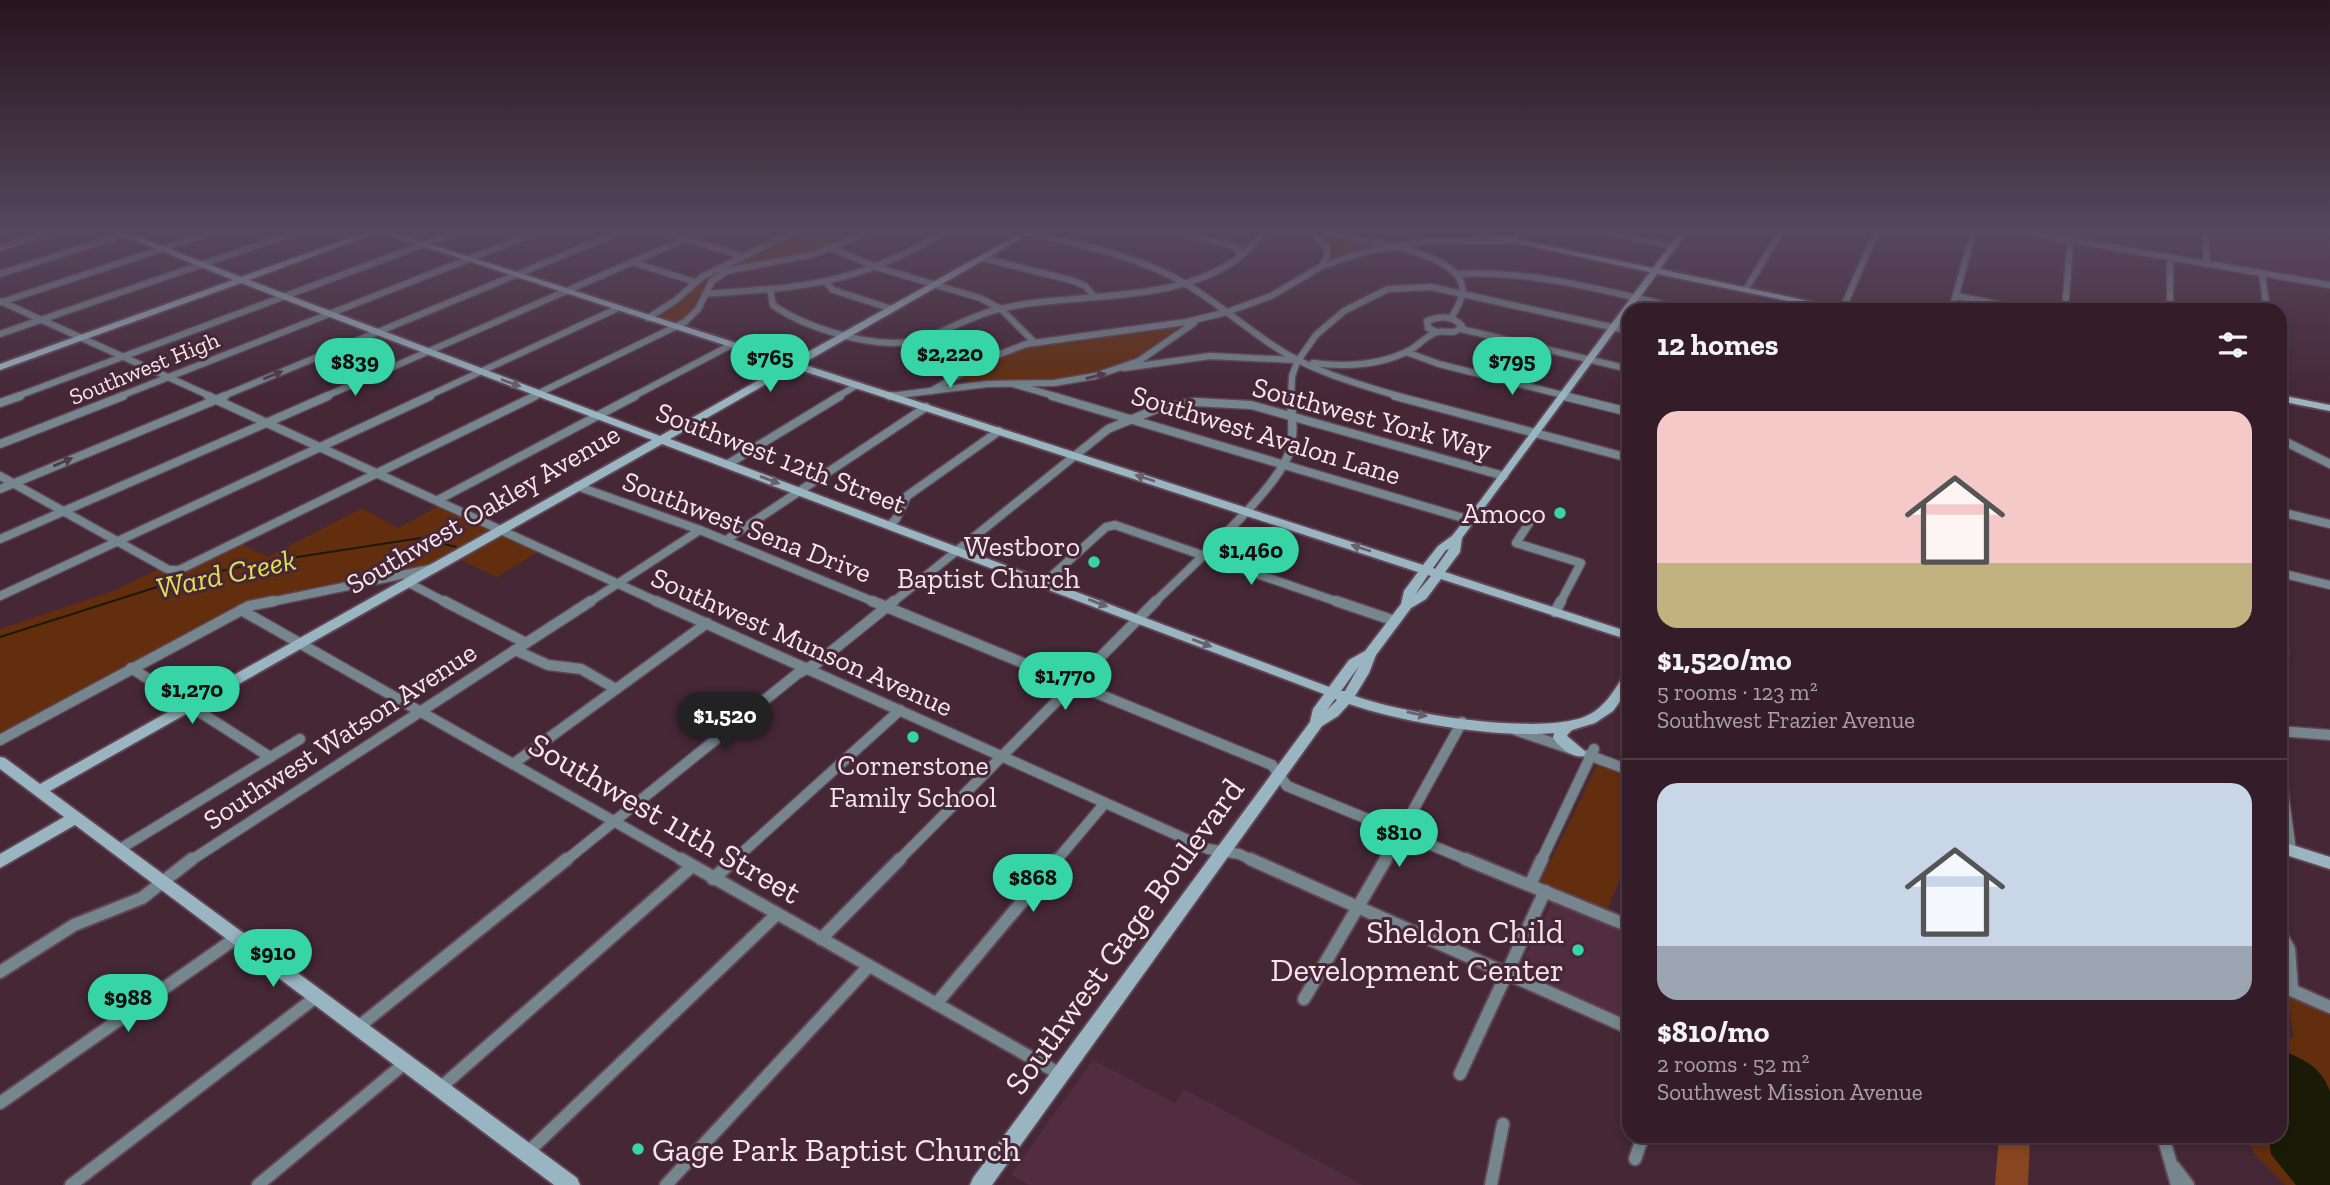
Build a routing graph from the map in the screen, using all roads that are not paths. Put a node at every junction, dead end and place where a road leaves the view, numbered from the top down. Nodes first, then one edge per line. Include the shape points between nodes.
1 (42, 288) edge
2 (133, 288) edge
3 (222, 288) edge
4 (261, 288) edge
5 (306, 288) edge
6 (395, 288) edge
7 (483, 288) edge
8 (557, 288) edge
9 (572, 288) edge
10 (688, 288) edge
11 (707, 288) edge
12 (775, 288) edge
13 (831, 288) edge
14 (928, 288) edge
15 (950, 288) edge
16 (1087, 288) edge
17 (1151, 288) edge
18 (1193, 288) edge
19 (1285, 288) edge
20 (1402, 288) edge
21 (1431, 288) edge
22 (1462, 288) edge
23 (1585, 288) edge
24 (1642, 288) edge
25 (1742, 288) edge
26 (1958, 288) edge
27 (770, 289) junction
28 (1746, 289) joint
29 (566, 291) junction
30 (1462, 293) junction
31 (705, 294) junction
32 (1956, 296) junction
33 (283, 297) junction
34 (1095, 297) junction
35 (1634, 299) junction
36 (0, 302) edge
37 (1631, 303) edge
38 (1653, 303) edge
39 (1814, 303) edge
40 (1954, 303) edge
41 (1992, 303) edge
42 (618, 308) junction
43 (892, 309) junction
44 (1000, 309) junction
45 (1227, 312) junction
46 (328, 314) junction
47 (1622, 315) edge
48 (648, 318) junction
49 (1451, 318) junction
50 (1203, 319) junction
51 (41, 320) junction
52 (1167, 324) junction
53 (674, 326) junction
54 (1613, 327) junction
55 (1461, 329) junction
56 (1622, 329) edge
57 (1180, 331) junction
58 (377, 332) junction
59 (1437, 332) junction
60 (0, 334) edge
61 (846, 334) junction
62 (82, 338) junction
63 (1034, 342) junction
64 (731, 345) junction
65 (1154, 351) junction
66 (428, 352) junction
67 (1406, 352) junction
68 (122, 358) junction
69 (1588, 359) junction
70 (1167, 360) junction
71 (1299, 361) junction
72 (792, 364) junction
73 (0, 367) edge
74 (1622, 367) edge
75 (1124, 368) junction
76 (482, 372) junction
77 (961, 374) junction
78 (167, 378) junction
79 (1054, 383) junction
80 (1013, 384) junction
81 (857, 385) junction
82 (974, 385) junction
83 (931, 391) junction
84 (538, 393) junction
85 (1049, 394) junction
86 (1562, 395) junction
87 (890, 396) junction
88 (215, 399) junction
89 (2287, 399) edge
90 (0, 403) edge
91 (926, 407) junction
92 (2330, 408) edge
93 (1622, 410) edge
94 (598, 415) junction
95 (1291, 415) junction
96 (1127, 418) junction
97 (265, 423) junction
98 (999, 431) junction
99 (1535, 433) junction
100 (660, 439) junction
101 (2287, 442) edge
102 (0, 444) edge
103 (318, 447) junction
104 (1076, 456) junction
105 (1622, 456) edge
106 (728, 464) junction
107 (2330, 464) edge
108 (1284, 465) junction
109 (376, 473) junction
110 (1504, 475) junction
111 (0, 476) edge
112 (13, 483) junction
113 (578, 486) junction
114 (0, 489) edge
115 (800, 491) junction
116 (438, 500) junction
117 (64, 511) junction
118 (1245, 511) junction
119 (2287, 514) edge
120 (1533, 517) dead end
121 (1470, 520) junction
122 (2330, 524) edge
123 (890, 525) junction
124 (1112, 525) joint
125 (500, 530) junction
126 (701, 530) junction
127 (0, 539) edge
128 (726, 540) junction
129 (117, 541) junction
130 (957, 551) junction
131 (1201, 554) junction
132 (431, 569) junction
133 (1432, 572) junction
134 (2287, 575) edge
135 (407, 582) junction
136 (618, 583) junction
137 (1044, 583) junction
138 (2330, 585) edge
139 (0, 596) edge
140 (888, 607) junction
141 (242, 610) junction
142 (1555, 612) junction
143 (1138, 619) junction
144 (1395, 621) junction
145 (707, 623) junction
146 (1622, 634) edge
147 (300, 643) junction
148 (526, 643) junction
149 (515, 650) junction
150 (131, 668) junction
151 (807, 668) junction
152 (1073, 683) junction
153 (1622, 684) edge
154 (617, 689) junction
155 (1622, 689) edge
156 (1338, 695) junction
157 (1618, 695) junction
158 (190, 706) junction
159 (900, 710) junction
160 (420, 711) junction
161 (1462, 722) junction
162 (1568, 726) junction
163 (1500, 727) junction
164 (2287, 732) edge
165 (2330, 735) edge
166 (300, 739) dead end
167 (0, 740) edge
168 (1588, 752) junction
169 (1000, 756) junction
170 (270, 757) junction
171 (1, 764) edge
172 (513, 764) junction
173 (1622, 767) edge
174 (1279, 775) junction
175 (39, 791) junction
176 (1105, 803) junction
177 (75, 818) junction
178 (613, 821) junction
179 (1402, 832) junction
180 (120, 849) junction
181 (2287, 849) edge
182 (1223, 852) junction
183 (0, 863) edge
184 (2330, 863) edge
185 (691, 867) junction
186 (713, 878) junction
187 (162, 882) junction
188 (1530, 886) junction
189 (1545, 891) junction
190 (1358, 907) junction
191 (776, 915) junction
192 (1622, 923) edge
193 (236, 938) junction
194 (821, 939) junction
195 (2287, 946) edge
196 (869, 967) junction
197 (0, 972) edge
198 (1507, 973) junction
199 (2287, 974) edge
200 (2287, 987) edge
201 (316, 997) junction
202 (1304, 999) dead end
203 (936, 1004) junction
204 (2330, 1007) edge
205 (1622, 1025) edge
206 (357, 1028) junction
207 (405, 1063) junction
208 (1060, 1074) junction
209 (1460, 1074) dead end
210 (439, 1089) junction
211 (0, 1103) edge
212 (1503, 1124) dead end
213 (1641, 1143) edge
214 (2164, 1143) edge
215 (527, 1153) junction
216 (1635, 1159) dead end
217 (2172, 1164) junction
218 (71, 1185) edge
219 (258, 1185) edge
220 (569, 1185) edge
221 (666, 1185) edge
222 (980, 1185) edge
223 (1491, 1185) edge
224 (2177, 1185) edge
225 (2188, 1185) edge

1 - 36 street
2 - 51 street
3 - 62 main road
4 - 33 main road, Southwest 12th Street
5 - 33 street
6 - 46 street, Southwest High
7 - 58 street
8 - 29 main road
9 - 29 street
10 - 48 street
11 - 31 street
12 - 27 street
13 - 43 street
14 - 43 main road, Southwest Oakley Avenue
15 - 44 street
16 - 34 street
17 - 34 street
18 - 45 street
19 - 45 street
20 - 71 street via 1379,292 1322,329
21 - 30 street
22 - 30 street
23 - 35 street
24 - 35 main road, Southwest Gage Boulevard
25 - 28 main road
26 - 32 street
27 - 31 street
27 - 61 street via 773,306 782,313
28 - 39 main road
29 - 42 main road
29 - 66 street
30 - 49 street
30 - 54 street
31 - 53 street via 696,314
32 - 40 street
32 - 41 street
33 - 46 main road, Southwest 12th Street
33 - 68 street
34 - 44 street
35 - 37 main road, Southwest Gage Boulevard
35 - 38 street
36 - 51 street, Southwest Munson Avenue
42 - 48 main road
42 - 76 street
43 - 61 main road, Southwest Oakley Avenue
44 - 61 street via 910,341 885,342
44 - 63 street
45 - 50 street
45 - 71 street
46 - 58 main road, Southwest 12th Street
46 - 78 street, Southwest High
47 - 54 main road, Southwest Gage Boulevard
48 - 53 main road
49 - 55 street
49 - 59 street via 1427,321 1428,328
50 - 52 street
50 - 57 street
51 - 60 street
51 - 62 street, Southwest Munson Avenue
52 - 57 street
52 - 63 street
53 - 64 main road
53 - 84 street
54 - 56 street
54 - 69 main road, Southwest Gage Boulevard
55 - 59 street
55 - 69 street
57 - 65 street
58 - 66 main road, Southwest 12th Street
88 -> 58 street
59 - 67 street
61 - 72 main road, Southwest Oakley Avenue
62 - 68 street, Southwest Munson Avenue
62 - 73 main road
63 - 77 street via 991,357
64 - 72 main road
64 - 94 street
65 - 70 street via 1155,356
65 - 75 street
66 - 76 main road, Southwest 12th Street
66 - 97 street
67 - 71 street via 1355,364
67 - 86 street
68 - 78 street, Southwest Munson Avenue
68 - 90 street
69 - 74 street
69 - 86 main road, Southwest Gage Boulevard
70 - 71 street via 1237,355
70 - 75 street
71 - 95 street via 1292,376
71 - 99 street via 1390,395
72 - 81 main road
72 - 100 main road, Southwest Oakley Avenue
79 -> 75 street
76 -> 84 main road, Southwest 12th Street
76 - 103 street
77 - 82 street via 960,381
77 - 83 street
78 - 88 street, Southwest Munson Avenue
78 - 102 street, Southwest High
79 - 80 street
79 - 85 street via 1044,388
80 - 82 street
80 - 85 street, Southwest Avalon Lane
81 - 87 main road
81 - 106 street
82 - 83 street
83 - 87 street
84 - 94 main road, Southwest 12th Street
84 - 109 street
85 - 96 street, Southwest Avalon Lane
86 - 93 street
86 - 99 main road, Southwest Gage Boulevard
87 - 91 main road
88 - 97 street, Southwest Munson Avenue
112 -> 88 street
89 - 92 main road
91 - 98 main road
91 - 115 street
94 - 100 main road, Southwest 12th Street
94 - 116 street
95 - 96 street, Southwest York Way via 1212,401 1172,405
95 - 108 street via 1291,449
95 - 110 street, Southwest York Way
96 - 104 street, Southwest York Way
96 - 108 street, Southwest Avalon Lane
97 - 103 street, Southwest Munson Avenue
97 - 117 street
98 - 104 main road
98 - 123 street via 907,496 897,520
99 - 105 street
99 - 110 main road, Southwest Gage Boulevard
100 - 106 main road, Southwest 12th Street
100 - 113 main road, Southwest Oakley Avenue
101 - 107 street
103 - 109 street, Southwest Munson Avenue
103 - 129 street
118 -> 104 main road
104 - 130 street, Southwest York Way
106 -> 115 main road, Southwest 12th Street
108 - 118 street
108 - 121 street, Southwest Avalon Lane
109 - 116 street, Southwest Munson Avenue
109 - 129 street via 176,571
110 - 121 main road, Southwest Gage Boulevard
111 - 112 street
112 - 114 street
112 - 117 street
113 - 125 main road, Southwest Oakley Avenue
113 - 126 street, Southwest Sena Drive
115 - 123 main road, Southwest 12th Street
115 - 128 street
116 - 125 street, Southwest Munson Avenue
117 - 127 street
117 - 129 street
118 - 131 street
133 -> 118 main road
119 - 122 street
120 - 142 street via 1516,543 1581,563
121 - 133 main road, Southwest Gage Boulevard via 1442,548
123 - 130 main road, Southwest 12th Street
124 - 131 street
124 - 137 street
125 - 132 main road, Southwest Oakley Avenue
125 - 136 street, Southwest Munson Avenue
126 - 128 street, Southwest Sena Drive
126 - 136 street, Southwest Watson Avenue
128 - 140 street, Southwest Sena Drive
129 - 139 street
130 - 137 main road, Southwest 12th Street
130 - 140 street, Southwest York Way
131 - 143 street
131 - 144 street
132 - 135 main road, Southwest Oakley Avenue
132 - 141 street via 260,602
133 - 142 main road
133 - 144 main road, Southwest Gage Boulevard via 1422,596 1406,606
134 - 138 street
135 - 147 main road, Southwest Oakley Avenue
135 - 148 street
136 - 145 street, Southwest Munson Avenue
136 - 148 street, Southwest Watson Avenue
137 -> 143 main road, Southwest 12th Street
140 - 151 street, Southwest York Way
140 - 152 street, Southwest Sena Drive
141 - 147 street, Southwest 11th Street
141 - 150 street
142 - 146 main road
143 - 152 street
143 -> 156 main road, Southwest 12th Street
144 - 156 main road, Southwest Gage Boulevard via 1370,654 1366,668
145 - 151 street, Southwest Munson Avenue
145 - 154 street
147 - 158 main road, Southwest Oakley Avenue
147 - 160 street, Southwest 11th Street
148 - 149 street, Southwest Watson Avenue
149 - 154 street via 548,665 581,669
149 - 160 street, Southwest Watson Avenue
150 - 158 street
150 - 167 street
151 - 159 street, Southwest Munson Avenue
151 - 178 street, Southwest York Way
152 - 169 street
152 - 174 street, Southwest Sena Drive via 1272,765
153 - 157 main road
154 - 172 street
155 - 157 main road
156 -> 161 main road, Southwest 12th Street
156 - 174 main road, Southwest Gage Boulevard via 1320,709 1317,723
157 - 162 main road via 1599,714
158 - 170 street
158 - 175 main road, Southwest Oakley Avenue
159 - 169 street, Southwest Munson Avenue
159 - 186 street
160 - 172 street, Southwest 11th Street
160 - 187 street, Southwest Watson Avenue
161 - 163 main road, Southwest 12th Street
161 - 179 street
162 - 163 main road
162 - 168 main road via 1560,738
163 - 168 street, Southwest 12th Street
164 - 165 street
166 - 170 street
168 - 173 street, Southwest 12th Street
168 - 188 street
169 - 176 street, Southwest Munson Avenue
169 - 194 street
170 - 180 street
171 - 175 main road
172 - 178 street, Southwest 11th Street
174 - 179 street, Southwest Sena Drive via 1287,786
174 - 182 main road, Southwest Gage Boulevard
175 - 177 main road
176 - 182 street, Southwest Munson Avenue
176 - 203 street
177 - 180 main road
177 - 183 main road
178 - 185 street, Southwest 11th Street
178 - 206 street, Southwest York Way
179 - 188 street, Southwest Sena Drive
179 - 190 street
180 - 187 main road
181 - 184 street
182 - 190 street, Southwest Munson Avenue via 1239,854
182 - 208 main road, Southwest Gage Boulevard
185 - 186 street, Southwest 11th Street
185 - 210 street
186 - 191 street, Southwest 11th Street
187 - 193 main road
187 - 197 street, Southwest Watson Avenue via 134,903 74,925
188 - 189 street, Southwest Sena Drive
189 - 192 street, Southwest Sena Drive
189 - 198 street
190 - 198 street, Southwest Munson Avenue
190 - 202 street
191 - 194 street, Southwest 11th Street
191 - 215 street
193 - 201 main road
193 - 211 street
194 - 196 street, Southwest 11th Street
195 - 199 street
196 - 203 street, Southwest 11th Street
196 - 221 street
198 - 205 street, Southwest Munson Avenue
198 - 209 street
200 - 204 street
201 - 206 main road
201 - 218 street
203 - 208 street, Southwest 11th Street
206 - 207 main road
207 - 210 main road
207 - 219 street
208 - 222 main road, Southwest Gage Boulevard
210 - 215 main road
212 - 223 street
213 - 216 street
214 - 217 street
215 - 220 main road
217 - 224 street
217 - 225 street

